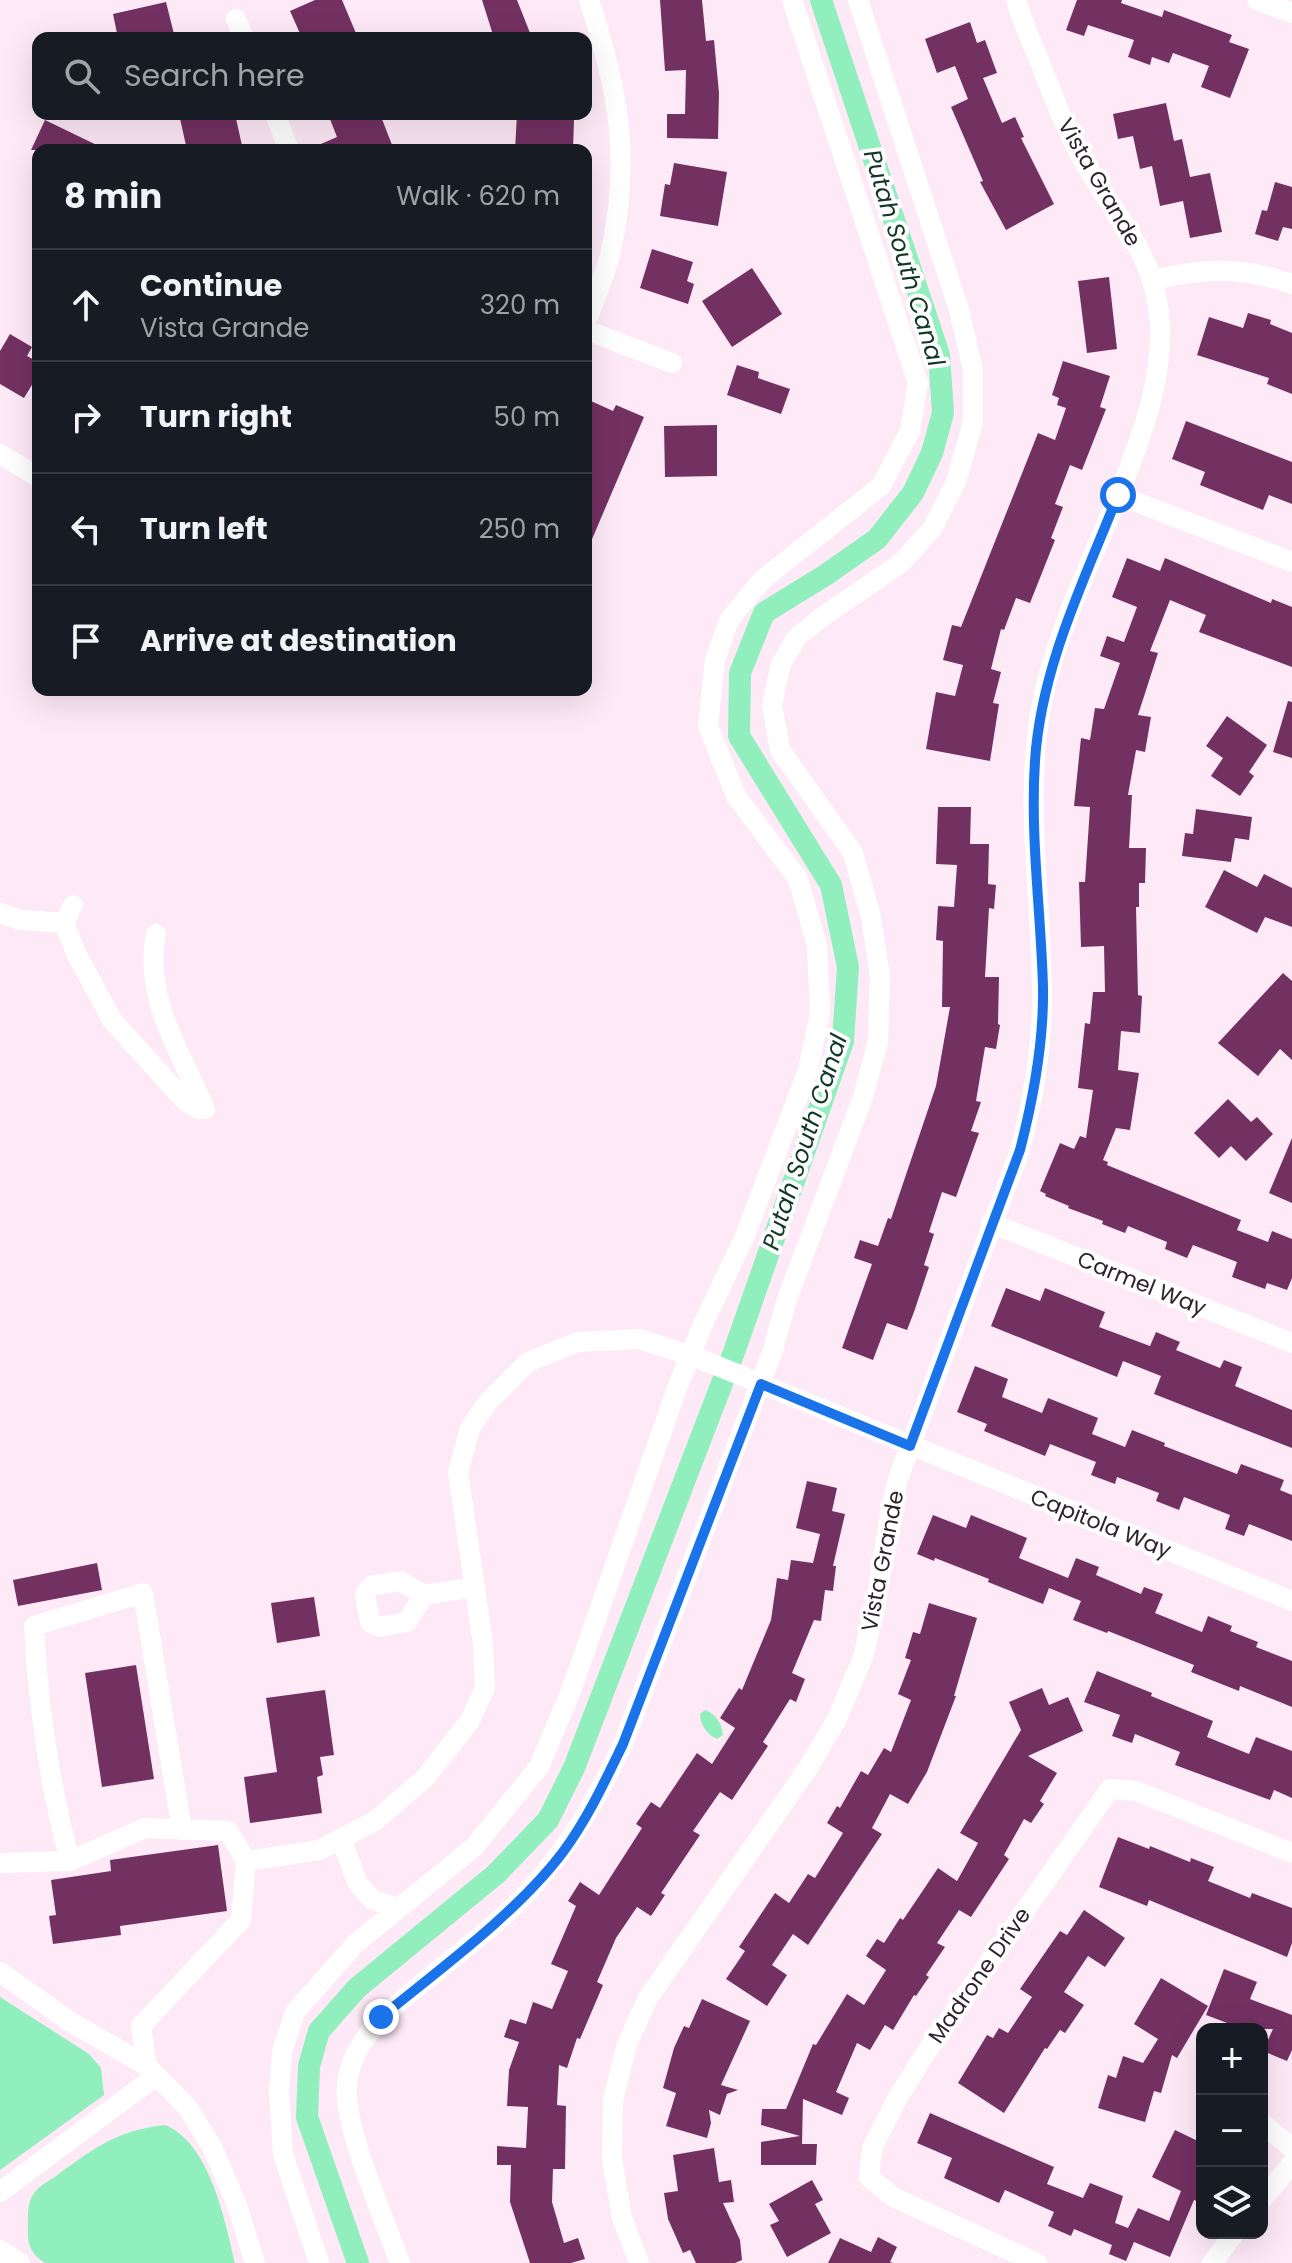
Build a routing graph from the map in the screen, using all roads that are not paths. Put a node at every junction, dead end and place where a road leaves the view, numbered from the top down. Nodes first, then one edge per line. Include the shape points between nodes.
1 (589, 0) edge
2 (792, 0) edge
3 (858, 0) edge
4 (1016, 0) edge
5 (1257, 0) edge
6 (1292, 13) edge
7 (277, 120) edge
8 (287, 144) edge
9 (1153, 280) junction
10 (1292, 284) edge
11 (592, 305) edge
12 (592, 332) edge
13 (672, 363) dead end
14 (0, 454) edge
15 (32, 473) edge
16 (1118, 495) junction
17 (1292, 562) edge
18 (0, 913) edge
19 (156, 934) dead end
20 (991, 1223) junction
21 (1292, 1343) edge
22 (695, 1357) junction
23 (756, 1381) junction
24 (910, 1446) junction
25 (475, 1587) junction
26 (424, 1595) dead end
27 (1292, 1601) edge
28 (182, 1830) junction
29 (341, 1839) junction
30 (1292, 1853) edge
31 (70, 1861) junction
32 (246, 1861) junction
33 (0, 1863) edge
34 (399, 1908) junction
35 (0, 1972) edge
36 (151, 2071) junction
37 (1268, 2128) edge
38 (1292, 2148) edge
39 (1292, 2163) edge
40 (0, 2192) edge
41 (1268, 2193) edge
42 (1230, 2239) edge
43 (0, 2250) edge
44 (20, 2263) edge
45 (255, 2263) edge
46 (319, 2263) edge
47 (400, 2263) edge
48 (639, 2263) edge
49 (1037, 2263) edge
50 (1212, 2263) edge

1 - 11 street via 620,117 621,197
2 - 22 street via 918,383 910,431 881,486 762,580 729,620 715,660 708,726 736,796 798,879 817,946 820,1013 808,1070 745,1236 704,1322
3 - 23 street via 959,310 973,370 973,422 956,482 932,529 901,563 797,637 781,664 772,705 780,750 853,853 871,917 880,976 878,1041 863,1097
4 - 9 street, Vista Grande via 1058,109 1135,237
5 - 6 street
7 - 8 street
9 - 10 street via 1223,270 1262,273
9 - 16 street, Vista Grande via 1160,324 1158,373
12 - 13 street
14 - 15 street
16 - 17 street
16 - 20 street, Vista Grande via 1059,641 1043,698 1034,820 1041,1041 1020,1150
18 - 19 street via 21,920 68,914 76,953 112,1020 185,1101 205,1109 165,1022 155,985
20 - 21 street, Carmel Way
20 - 24 street, Vista Grande
22 - 23 street, Capitola Way
22 - 25 street, Capitola Way via 639,1339 578,1342 528,1362 488,1402 470,1428 458,1472
22 - 34 street via 677,1388 539,1767 474,1847
23 - 24 street, Capitola Way
23 - 47 street via 623,1744 596,1801 563,1852 525,1895 381,2017 357,2051 347,2083 348,2117
24 - 27 street, Capitola Way
24 - 48 street, Vista Grande via 891,1508 863,1657 837,1719 648,1998 627,2044 613,2100 612,2159 622,2218
25 - 26 street
25 - 29 street, Capitola Way via 485,1688 469,1722 426,1777 375,1821
28 - 31 street via 145,1828
28 - 31 street via 143,1593 34,1626 46,1753
28 - 32 street via 228,1831
29 - 32 street, Capitola Way via 319,1850
29 - 34 street via 358,1884 373,1900
30 - 49 street, Madrone Drive via 1136,1791 1110,1789 904,2087 872,2148 869,2177 893,2197
31 - 33 street
32 - 36 street via 241,1920 141,2026
34 - 46 street via 355,1944 295,2012 282,2052 283,2154
35 - 36 street
36 - 40 street
36 - 45 street via 188,2108 212,2147
37 - 38 street
39 - 41 street
42 - 50 street
43 - 44 street

